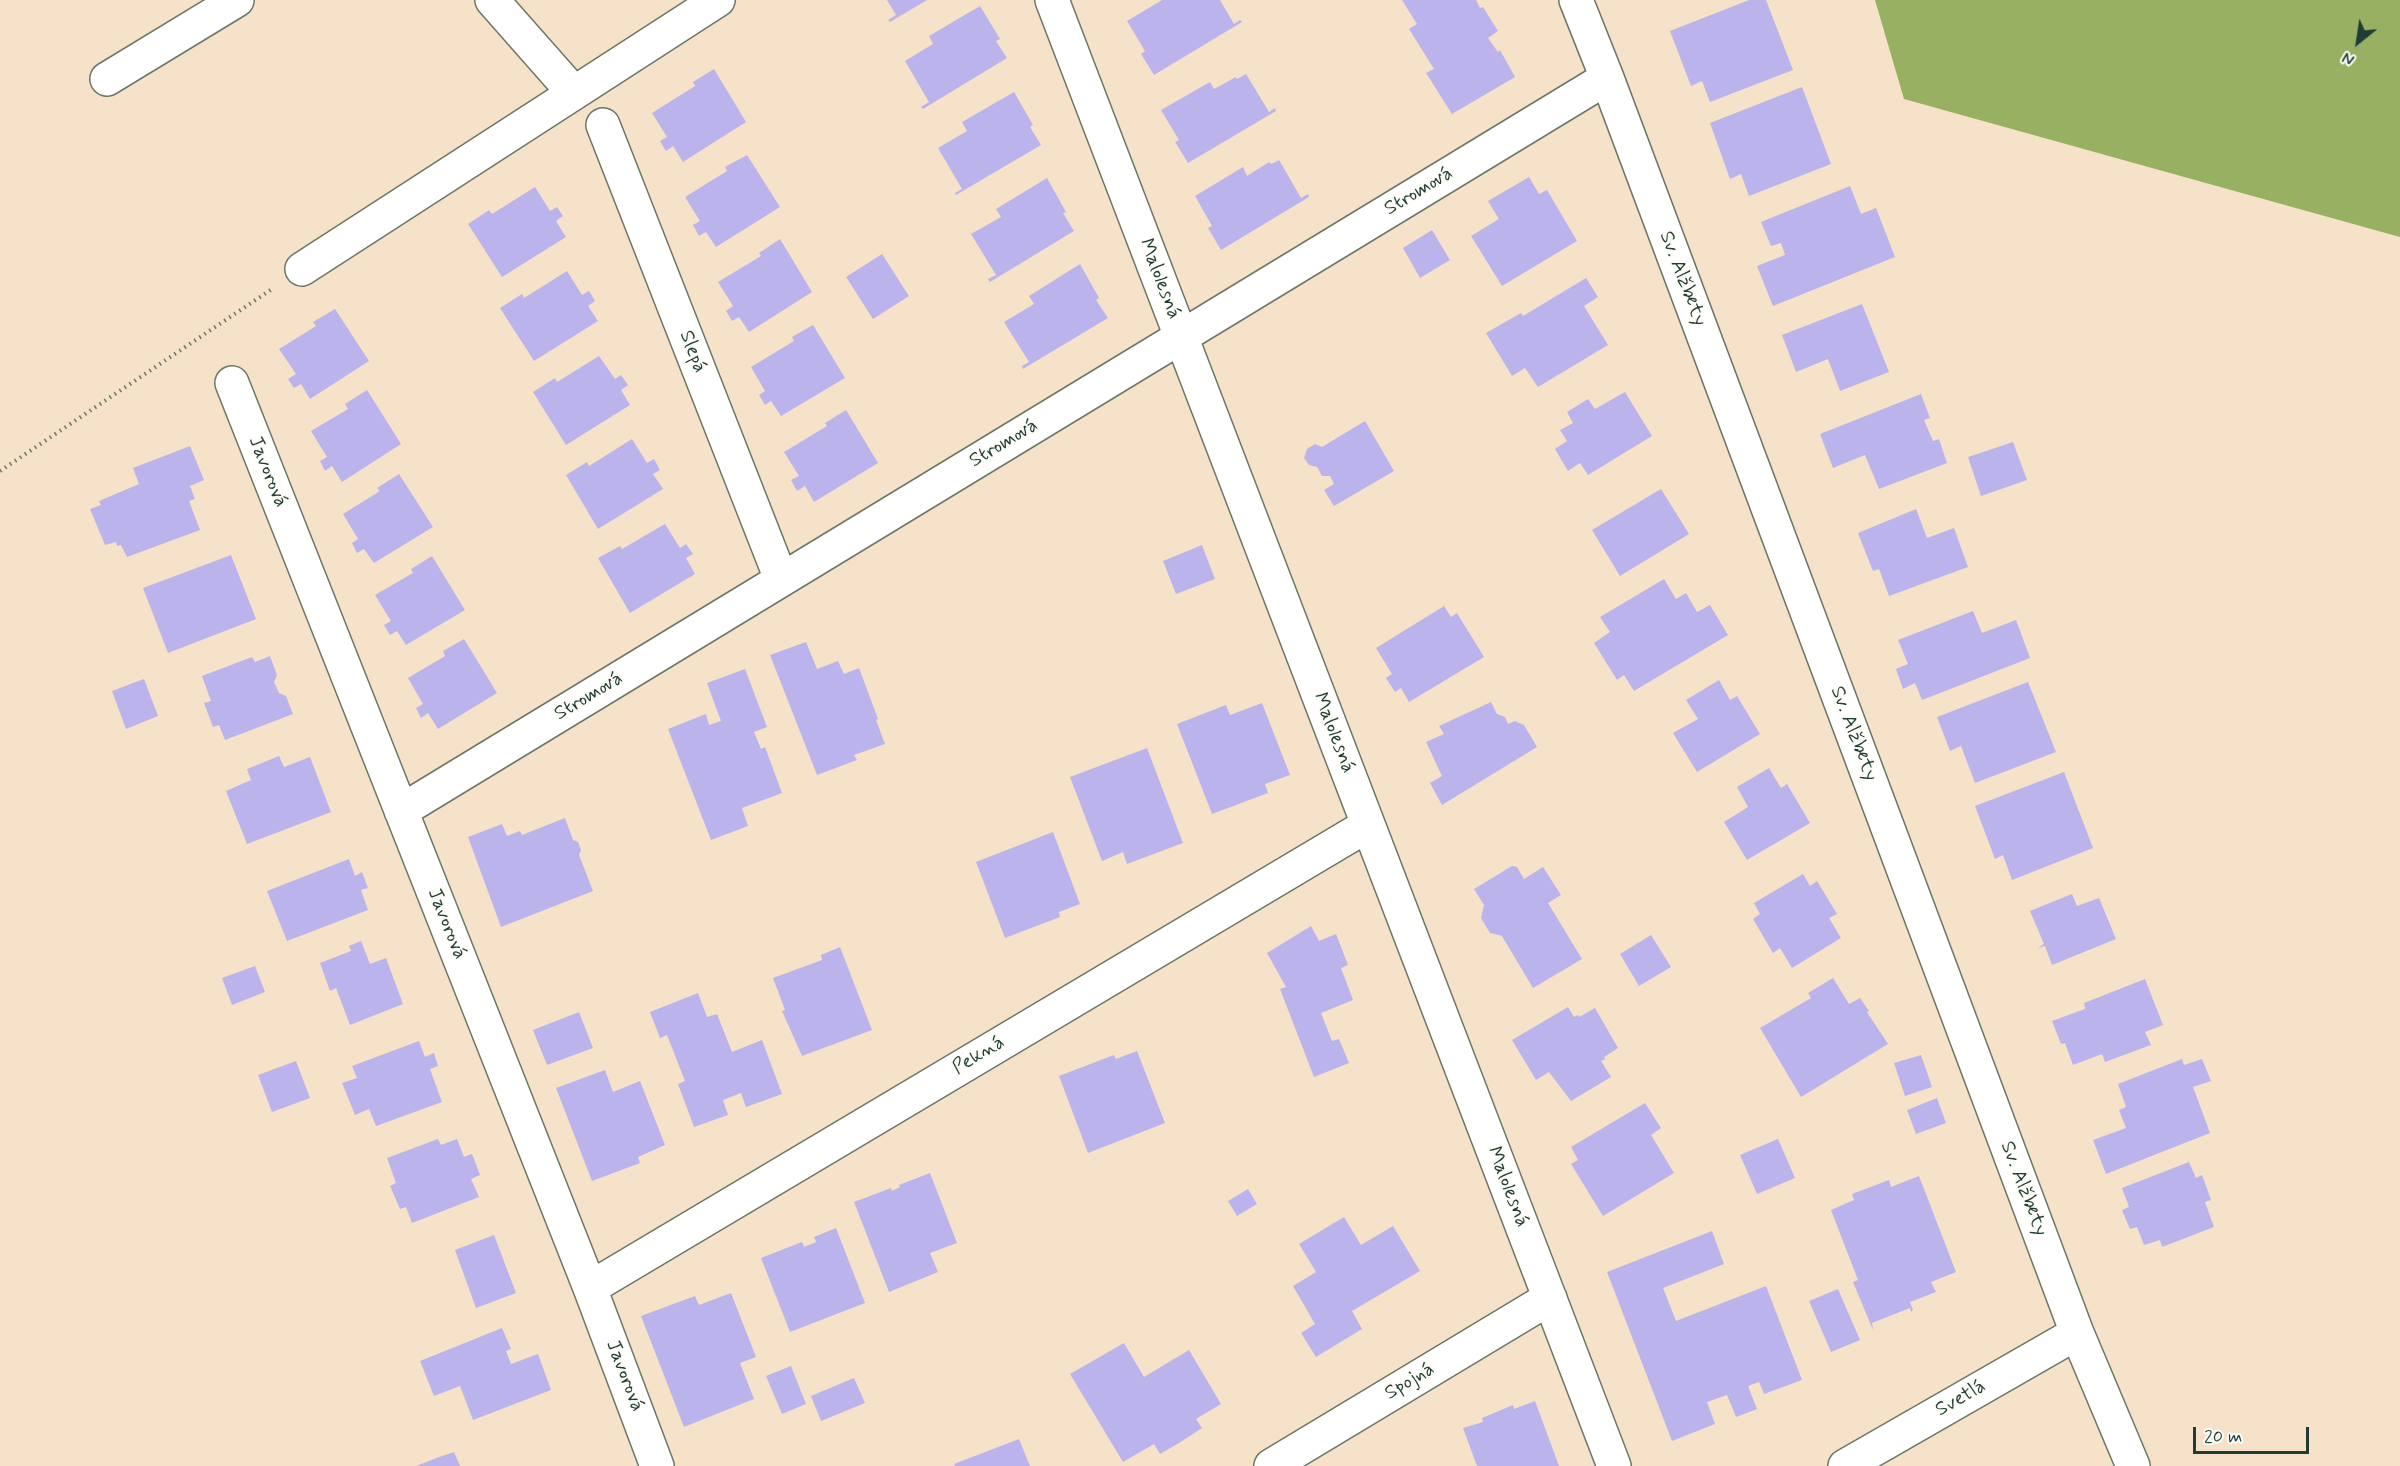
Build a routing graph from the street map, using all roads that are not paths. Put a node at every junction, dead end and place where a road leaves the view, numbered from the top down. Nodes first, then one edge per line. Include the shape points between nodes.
1 (237, 0) edge
2 (492, 0) edge
3 (718, 0) edge
4 (1052, 0) edge
5 (1576, 0) edge
6 (1607, 78) junction
7 (107, 79) dead end
8 (574, 93) junction
9 (603, 125) dead end
10 (302, 269) road end
11 (1181, 336) junction
12 (232, 383) dead end
13 (781, 579) junction
14 (401, 811) junction
15 (1368, 825) junction
16 (590, 1287) junction
17 (1550, 1298) junction
18 (2077, 1332) junction
19 (657, 1466) edge
20 (1271, 1466) edge
21 (1614, 1466) edge
22 (1845, 1466) edge
23 (2133, 1466) edge

1 - 7 street
2 - 8 street
3 - 8 street
4 - 11 street, Malolesná
5 - 6 street, Sv. Alžbety
6 - 11 street, Stromová
6 - 18 street, Sv. Alžbety
8 - 10 street
9 - 13 street, Slepá
11 - 13 street, Stromová
11 - 15 street, Malolesná
12 - 14 street, Javorová
13 - 14 street, Stromová
14 - 16 street, Javorová
15 - 16 street, Pekná
15 - 17 street, Malolesná
16 - 19 street, Javorová
17 - 20 street, Spojná
17 - 21 street, Malolesná
18 - 22 street, Svetlá
18 - 23 street, Sv. Alžbety

